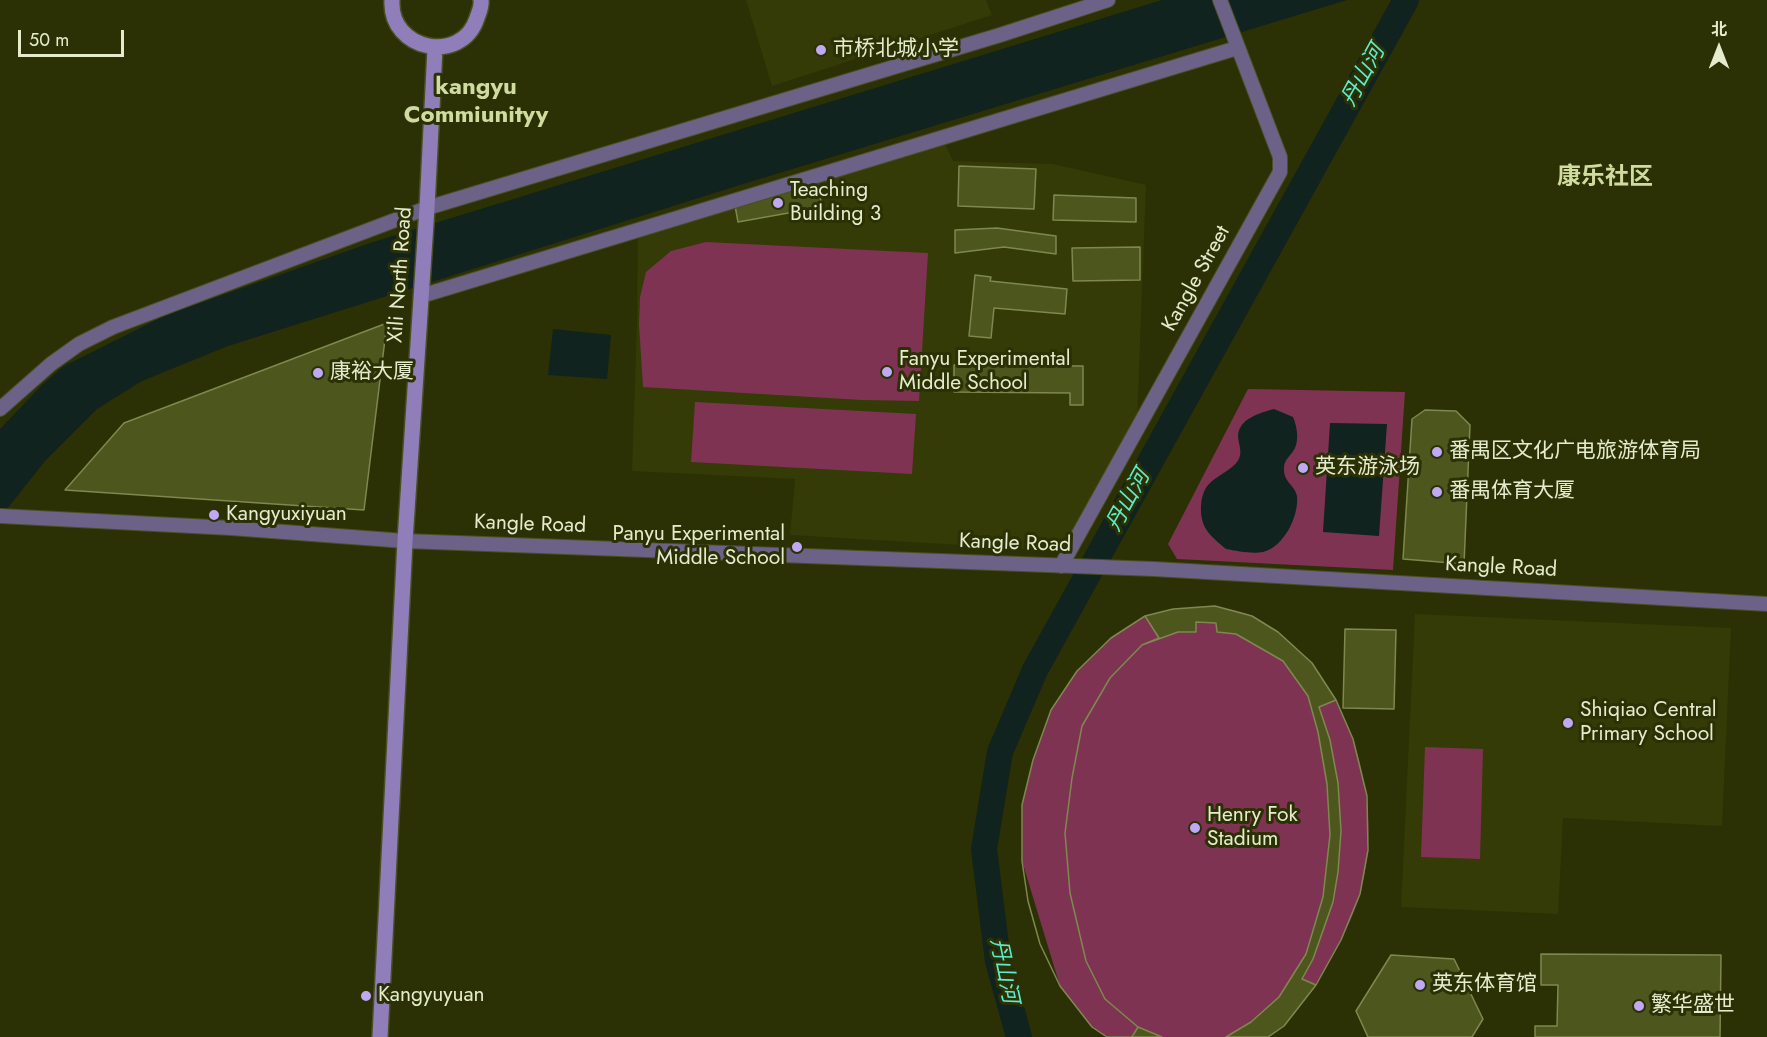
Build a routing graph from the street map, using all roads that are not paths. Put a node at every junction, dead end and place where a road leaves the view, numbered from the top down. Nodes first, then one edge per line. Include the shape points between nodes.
1 (392, 0) edge
2 (481, 0) edge
3 (1108, 0) edge
4 (1220, 0) edge
5 (435, 48) junction
6 (1237, 48) junction
7 (427, 208) junction
8 (421, 296) junction
9 (0, 409) edge
10 (0, 516) edge
11 (405, 541) junction
12 (1062, 566) junction
13 (1767, 604) edge
14 (380, 1037) edge

1 - 5 street via 391,10 399,29 415,43
2 - 5 street via 474,27 458,42
3 - 7 street
4 - 6 street, Kangle Street
5 - 7 street, Xili North Road
6 - 8 street
6 - 12 street, Kangle Street via 1280,157 1280,172
7 - 8 street, Xili North Road
7 - 9 street via 113,327 51,364
8 - 11 street, Xili North Road
10 - 11 street, Kangle Road
11 - 12 street, Kangle Road
11 - 14 street, Xili North Road
12 - 13 street, Kangle Road

